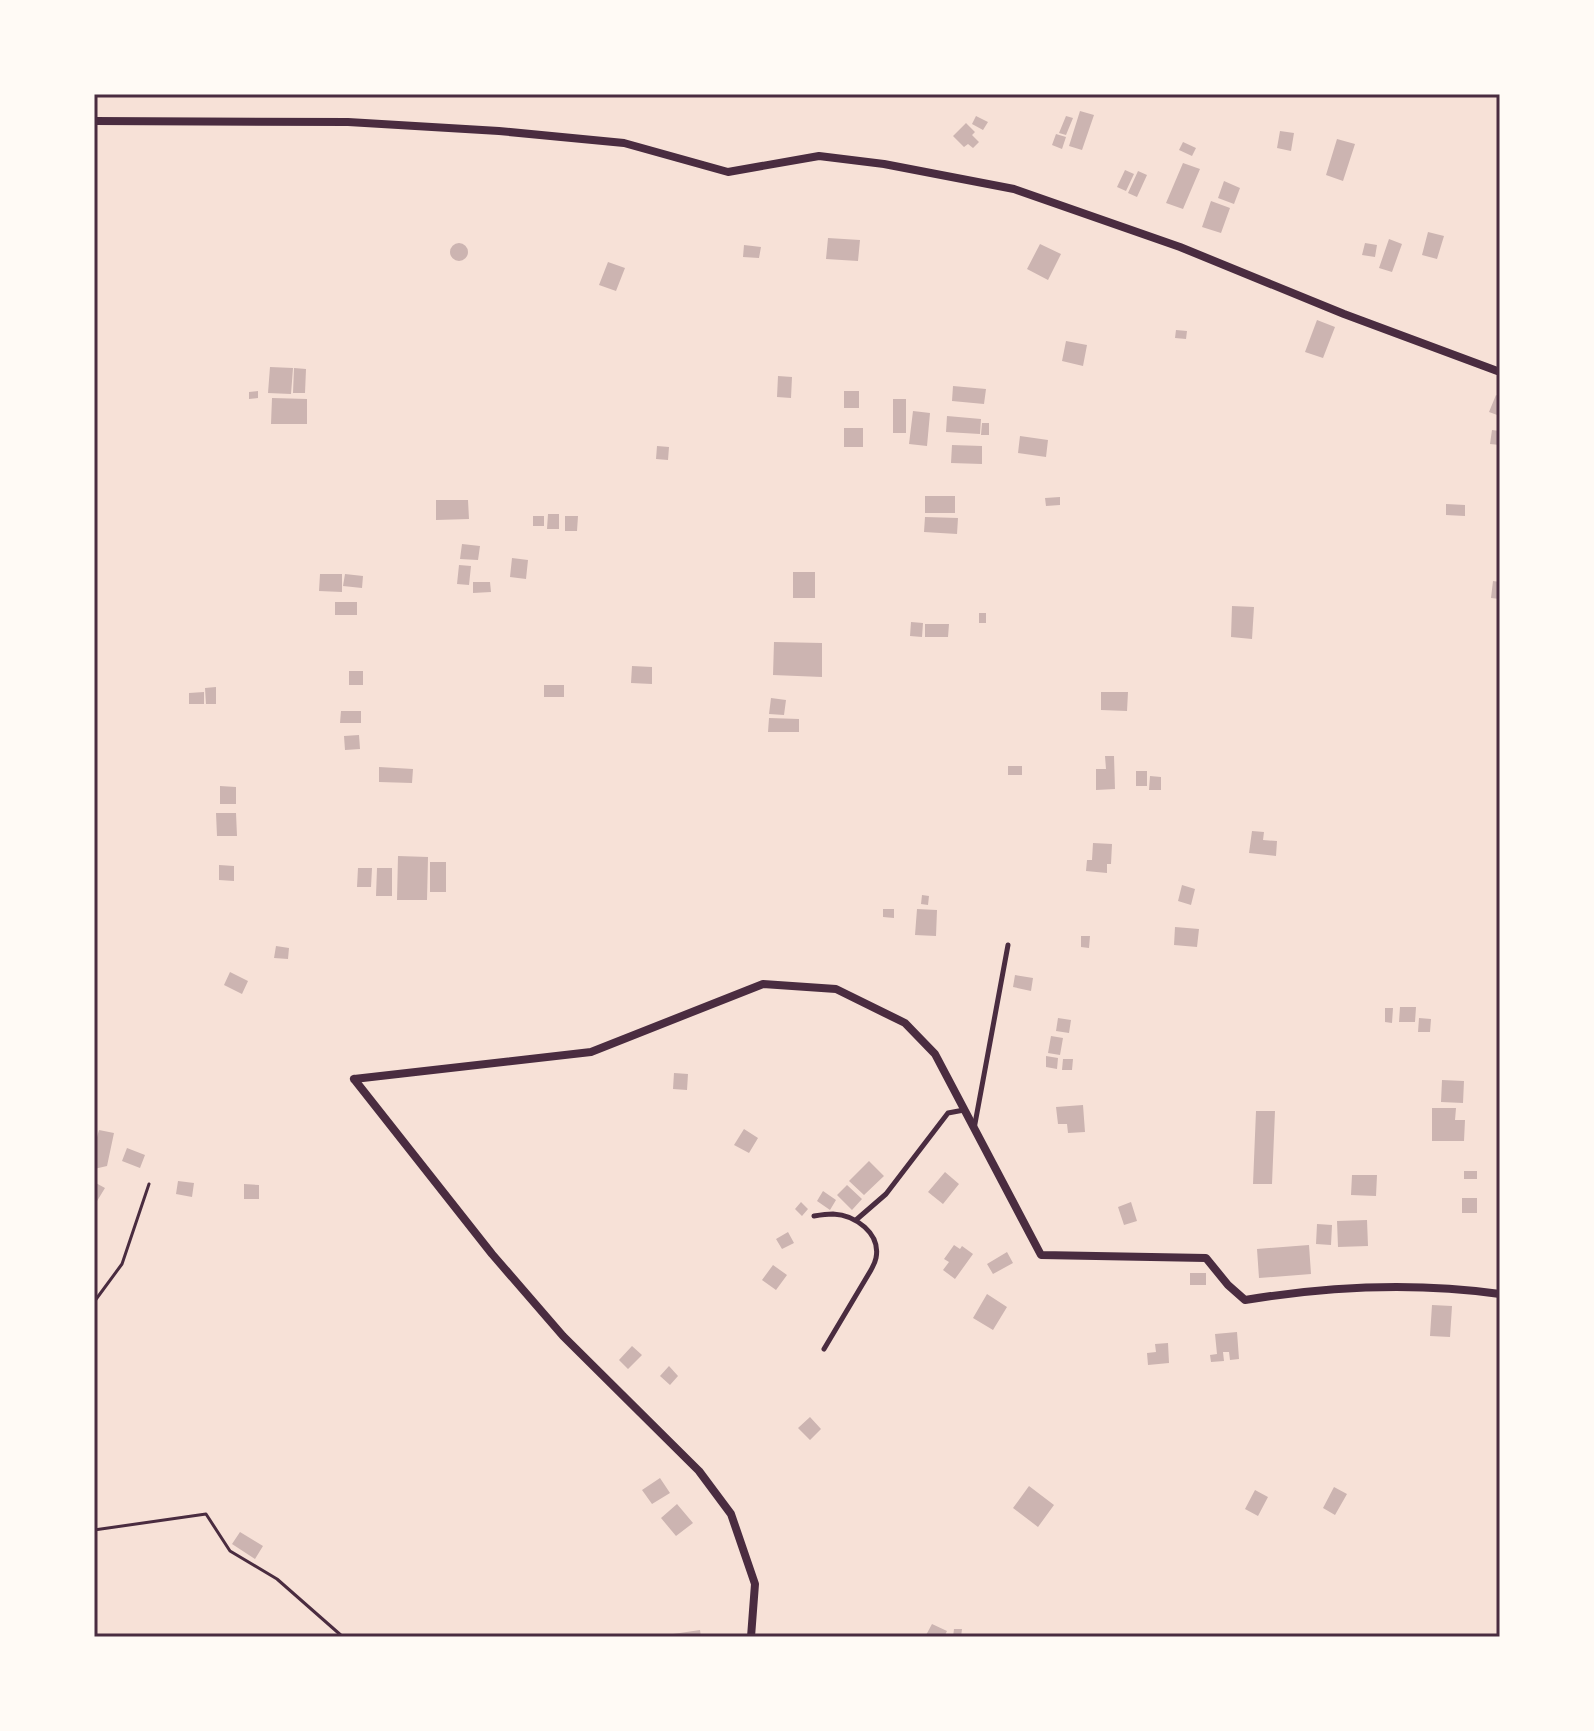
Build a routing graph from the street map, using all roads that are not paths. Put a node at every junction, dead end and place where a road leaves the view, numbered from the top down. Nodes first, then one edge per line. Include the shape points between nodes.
1 (94, 121) edge
2 (1500, 372) edge
3 (1008, 945) dead end
4 (964, 1110) junction
5 (974, 1130) junction
6 (814, 1216) dead end
7 (856, 1220) junction
8 (1500, 1293) edge
9 (824, 1349) dead end
10 (751, 1637) edge

1 - 2 street via 348,122 499,131 624,143 728,172 819,156 884,164 1014,189 1180,247
3 - 5 lane
4 - 5 street
4 - 7 lane via 948,1113 886,1194
4 - 10 street via 935,1054 905,1023 836,989 763,984 591,1052 354,1079 563,1336 699,1471 731,1514 755,1584
5 - 8 street via 1041,1255 1206,1258 1245,1300 1373,1286
6 - 7 lane
7 - 9 lane via 875,1242 877,1258

